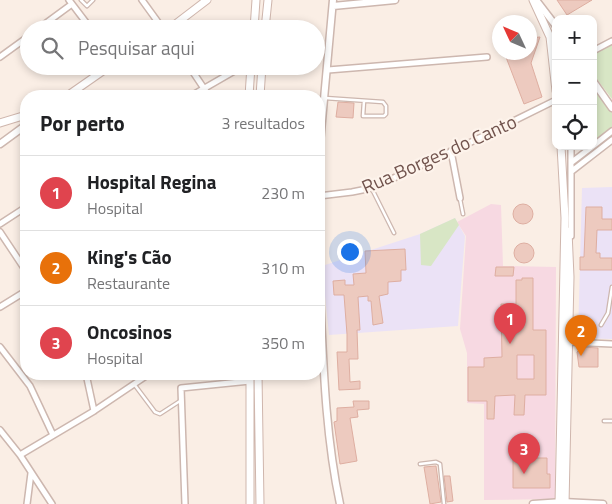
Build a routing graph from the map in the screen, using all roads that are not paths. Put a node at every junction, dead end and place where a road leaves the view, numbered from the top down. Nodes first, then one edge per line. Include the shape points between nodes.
1 (82, 0) edge
2 (93, 0) edge
3 (142, 0) edge
4 (207, 0) edge
5 (256, 0) edge
6 (268, 0) edge
7 (395, 0) edge
8 (536, 0) edge
9 (70, 2) edge
10 (333, 3) edge
11 (49, 20) edge
12 (84, 20) edge
13 (156, 20) edge
14 (181, 20) edge
15 (255, 20) edge
16 (267, 20) edge
17 (552, 21) edge
18 (612, 41) edge
19 (20, 42) edge
20 (597, 49) edge
21 (552, 51) edge
22 (1, 56) edge
23 (487, 57) dead end
24 (328, 70) junction
25 (97, 75) edge
26 (195, 75) edge
27 (227, 75) edge
28 (250, 75) edge
29 (261, 75) edge
30 (597, 87) edge
31 (204, 88) junction
32 (76, 90) edge
33 (201, 90) edge
34 (249, 90) edge
35 (260, 90) edge
36 (325, 98) joint
37 (364, 101) junction
38 (552, 102) edge
39 (612, 108) edge
40 (20, 117) edge
41 (0, 123) edge
42 (20, 129) edge
43 (612, 131) edge
44 (612, 140) edge
45 (597, 143) edge
46 (0, 144) edge
47 (561, 150) edge
48 (571, 150) edge
49 (588, 150) edge
50 (451, 151) junction
51 (572, 162) junction
52 (572, 171) junction
53 (372, 188) junction
54 (325, 195) edge
55 (460, 198) joint
56 (20, 211) edge
57 (463, 214) dead end
58 (565, 218) junction
59 (0, 224) edge
60 (0, 232) edge
61 (394, 233) dead end
62 (570, 244) junction
63 (20, 262) edge
64 (567, 277) junction
65 (612, 287) edge
66 (20, 294) edge
67 (0, 307) edge
68 (601, 325) dead end
69 (612, 344) edge
70 (0, 347) edge
71 (567, 348) junction
72 (20, 373) edge
73 (325, 379) edge
74 (25, 380) edge
75 (87, 380) edge
76 (140, 380) edge
77 (231, 380) edge
78 (250, 380) edge
79 (258, 380) edge
80 (134, 384) junction
81 (182, 400) junction
82 (94, 411) junction
83 (612, 421) edge
84 (604, 422) dead end
85 (0, 430) edge
86 (53, 435) junction
87 (20, 455) junction
88 (420, 464) dead end
89 (31, 473) junction
90 (562, 503) edge
91 (26, 504) edge
92 (52, 504) edge
93 (185, 504) edge
94 (250, 504) edge
95 (260, 504) edge
96 (340, 504) edge
97 (444, 504) edge
98 (533, 504) edge
99 (603, 504) edge

1 - 2 lane via 87,6
3 - 13 street
4 - 14 main road
5 - 15 main road
6 - 16 main road
7 - 10 street
8 - 17 street
8 - 21 main road
9 - 11 street
9 - 12 street
10 - 24 street
18 - 20 street
19 - 22 street
23 - 24 street
24 - 36 street
25 - 32 main road
26 - 31 street
27 - 31 street
28 - 34 main road
29 - 35 main road
30 - 39 street
31 - 33 street
36 - 37 lane
37 - 37 lane via 363,116 386,114 383,102
38 - 50 street, Rua Borges do Canto
40 - 41 main road
42 - 46 street
43 - 45 street
44 - 52 street
47 - 58 main road
48 - 51 street
49 - 51 street
50 - 53 street, Rua Borges do Canto
50 - 55 street
51 - 52 street
52 - 62 street
53 - 54 street, Rua Borges do Canto
53 - 61 lane
55 - 57 lane
56 - 59 street
58 - 62 main road
58 - 64 main road
60 - 63 street
62 - 64 main road
64 - 71 main road
65 - 68 lane via 608,313
66 - 67 street
69 - 71 street
70 - 72 street
71 - 90 main road
73 - 96 street via 333,470
74 - 86 street
75 - 82 street
76 - 80 street
77 - 81 street via 181,388
78 - 94 main road
79 - 95 main road
80 - 81 lane via 160,414
80 - 82 street
81 - 93 street
82 - 86 street
83 - 84 lane
85 - 87 street
86 - 87 street
87 - 89 street
88 - 97 lane via 440,464
89 - 91 street
89 - 92 street
90 - 98 street
90 - 99 street

